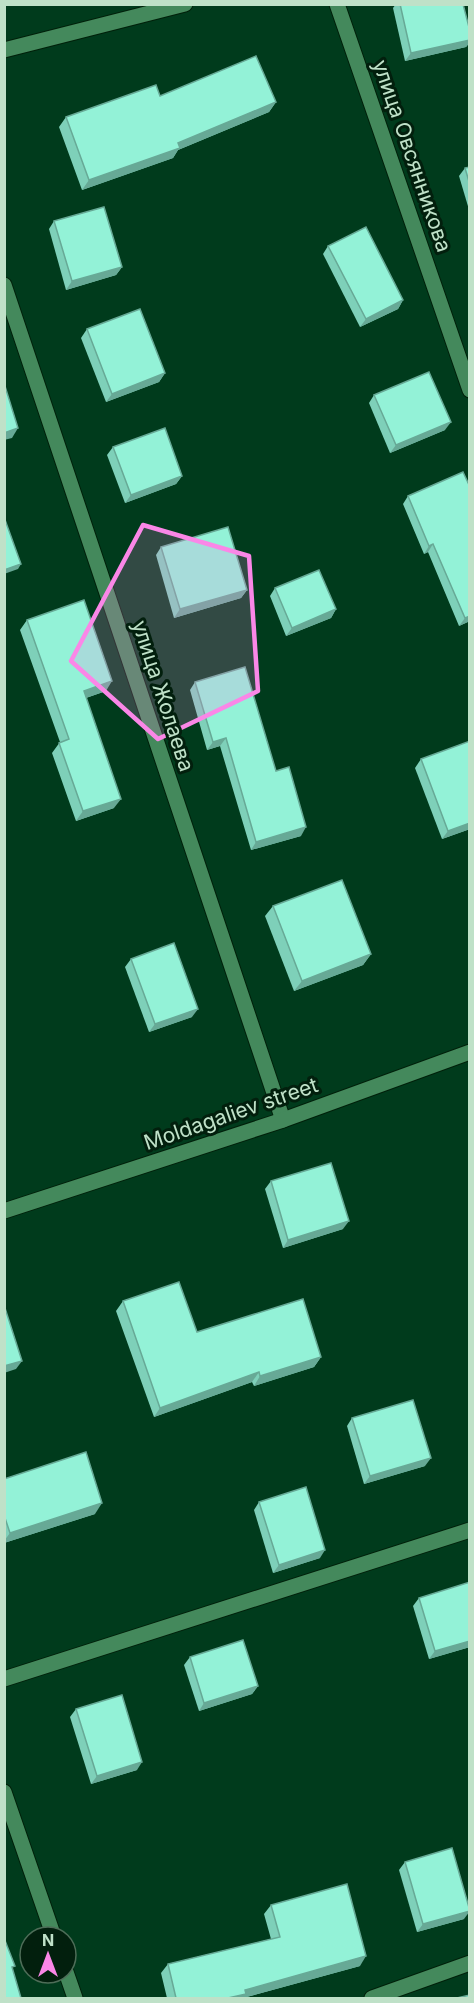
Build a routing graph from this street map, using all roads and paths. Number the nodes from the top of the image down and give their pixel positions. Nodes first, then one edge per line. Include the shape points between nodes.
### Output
1 (185, 4) edge
2 (337, 4) edge
3 (4, 50) edge
4 (4, 285) edge
5 (470, 390) edge
6 (470, 1052) edge
7 (283, 1120) junction
8 (4, 1212) edge
9 (470, 1530) edge
10 (4, 1679) edge
11 (4, 1792) edge
12 (50, 1925) edge
13 (470, 1963) edge
14 (372, 1998) edge

1 - 3 street
2 - 5 street, улица Овсянникова
4 - 7 street, улица Жолаева
6 - 7 street, Moldagaliev street
7 - 8 street, Moldagaliev street
9 - 10 street
11 - 12 street
13 - 14 street

